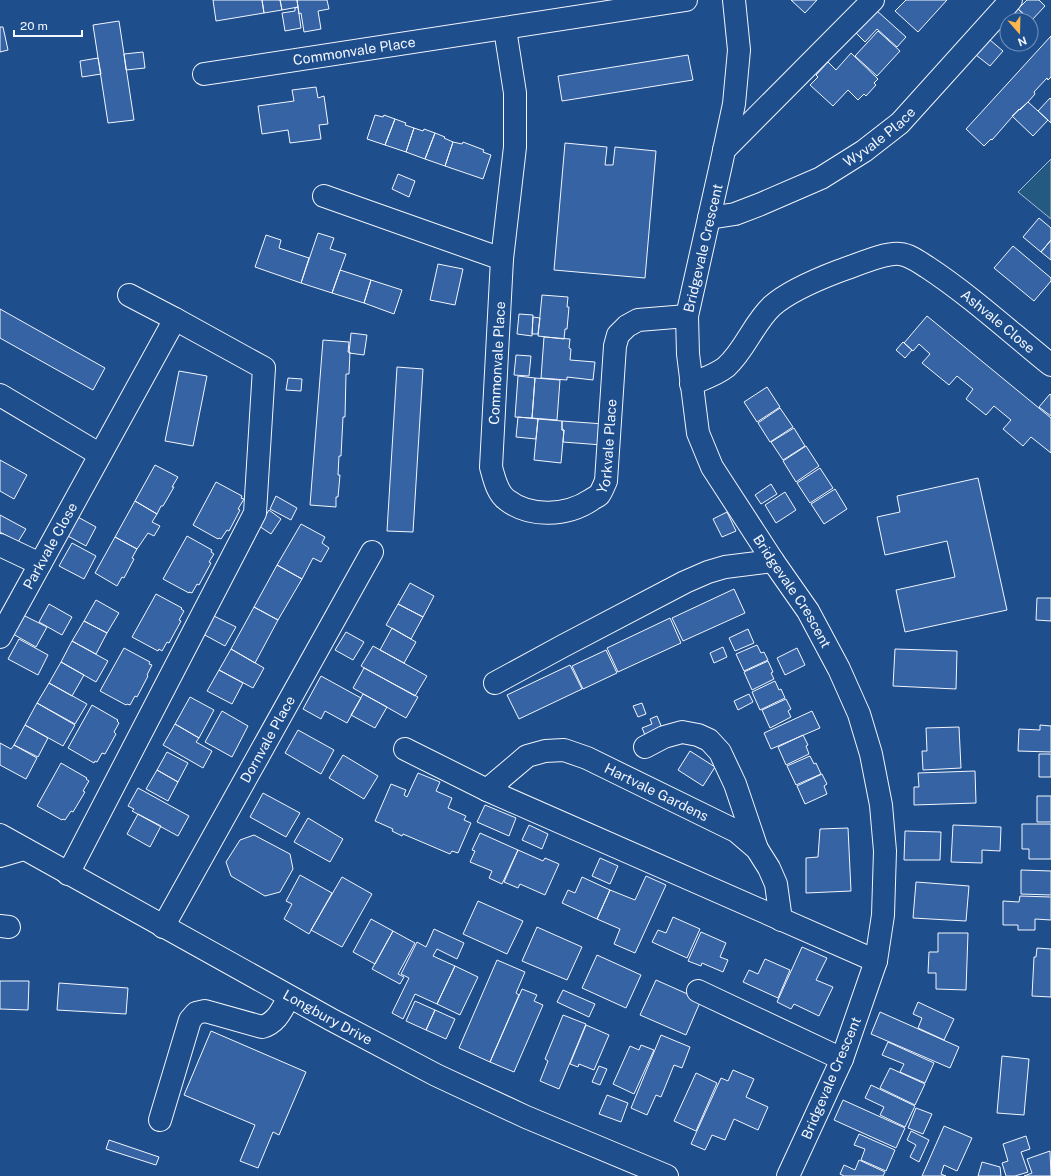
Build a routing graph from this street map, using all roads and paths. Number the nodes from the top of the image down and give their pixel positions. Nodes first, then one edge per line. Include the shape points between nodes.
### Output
1 (686, 0) edge
2 (734, 0) edge
3 (873, 0) edge
4 (1011, 0) edge
5 (504, 29) junction
6 (204, 74) dead end
7 (724, 150) junction
8 (324, 196) dead end
9 (709, 218) junction
10 (502, 259) junction
11 (129, 295) dead end
12 (687, 316) junction
13 (175, 319) junction
14 (1051, 365) edge
15 (691, 384) junction
16 (0, 395) edge
17 (99, 454) junction
18 (491, 467) joint
19 (0, 545) edge
20 (372, 552) dead end
21 (773, 561) junction
22 (40, 564) junction
23 (0, 637) edge
24 (495, 684) dead end
25 (645, 747) dead end
26 (404, 749) dead end
27 (487, 790) junction
28 (0, 836) edge
29 (24, 848) junction
30 (758, 849) junction
31 (0, 856) edge
32 (68, 874) junction
33 (781, 920) junction
34 (163, 927) junction
35 (876, 961) junction
36 (698, 991) dead end
37 (289, 997) junction
38 (842, 1059) junction
39 (160, 1120) dead end
40 (662, 1175) edge
41 (788, 1176) edge

1 - 5 street, Commonvale Place
2 - 7 street, Bridgevale Crescent via 739,50 734,104
3 - 7 street
4 - 9 street, Wyvale Place via 900,123 864,151 821,178 788,193 735,214
5 - 6 street, Commonvale Place
5 - 10 street, Commonvale Place via 515,93 516,126
7 - 9 street, Bridgevale Crescent
8 - 10 street
9 - 12 street, Bridgevale Crescent
10 - 18 street, Commonvale Place
11 - 13 street
12 - 15 street, Bridgevale Crescent
12 - 18 street, Yorkvale Place via 638,320 627,326 618,336 615,346 606,481 599,494 565,512 522,509 506,499 496,485
13 - 17 street, Parkvale Close
13 - 32 street via 264,368 255,514
14 - 15 street, Ashvale Close via 944,279 912,258 900,254 883,256 794,291 772,306 734,359 718,373
15 - 21 street, Bridgevale Crescent via 698,433 712,467
16 - 17 street
17 - 22 street, Parkvale Close
19 - 22 street
20 - 34 street, Dornvale Place
21 - 24 street via 725,567 708,572
21 - 35 street, Bridgevale Crescent via 808,611 839,669 859,714 871,754 881,805 885,851 883,915
22 - 23 street, Parkvale Close
25 - 30 street via 664,737 682,732 709,740 720,752 732,778
26 - 27 street
27 - 30 street, Hartvale Gardens via 527,756 545,751 564,750 587,758 736,831
27 - 33 street
28 - 29 street, Longbury Drive
29 - 31 street
29 - 32 street, Longbury Drive
30 - 33 street, Hartvale Gardens via 776,884
32 - 34 street, Longbury Drive
33 - 35 street
34 - 37 street, Longbury Drive
35 - 38 street, Bridgevale Crescent
36 - 38 street
37 - 39 street via 276,1021 262,1027 205,1011 196,1013 190,1020
37 - 40 street, Longbury Drive via 436,1075
38 - 41 street, Bridgevale Crescent

